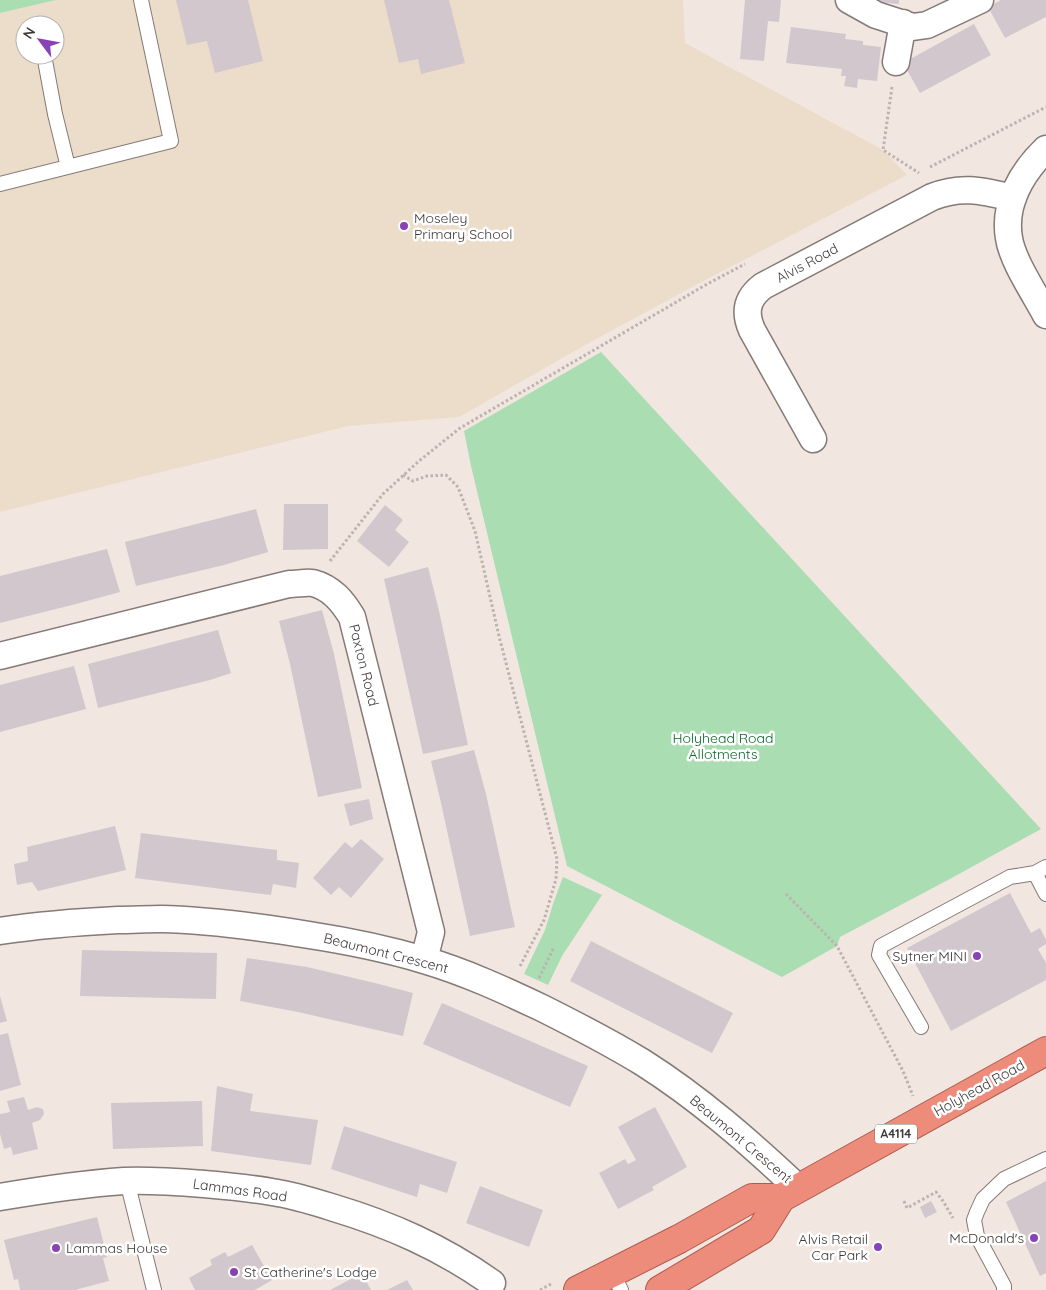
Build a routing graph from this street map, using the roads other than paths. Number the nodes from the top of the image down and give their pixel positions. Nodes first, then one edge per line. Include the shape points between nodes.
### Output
1 (141, 0) edge
2 (849, 0) edge
3 (980, 0) edge
4 (903, 23) junction
5 (896, 62) road end
6 (46, 65) edge
7 (1046, 149) edge
8 (68, 167) junction
9 (0, 184) edge
10 (1013, 198) junction
11 (1046, 314) edge
12 (812, 439) dead end
13 (0, 656) edge
14 (1040, 870) edge
15 (1046, 894) edge
16 (0, 931) edge
17 (424, 960) junction
18 (920, 1027) dead end
19 (1046, 1051) edge
20 (1046, 1159) edge
21 (127, 1181) junction
22 (789, 1193) junction
23 (0, 1198) edge
24 (617, 1281) edge
25 (492, 1283) dead end
26 (1006, 1289) edge
27 (154, 1290) edge
28 (578, 1290) edge
29 (660, 1290) edge

1 - 8 lane via 171,141
2 - 4 street via 876,15
3 - 4 street via 926,25 914,27
4 - 5 street
6 - 8 lane
7 - 10 street via 1030,166
8 - 9 lane
10 - 11 street via 1008,218 1009,239 1015,258
10 - 12 street, Alvis Road via 981,191 945,192 756,292 748,306 748,322
13 - 17 street, Paxton Road via 289,584 312,583 329,590 342,601 352,617 430,932
14 - 15 lane
14 - 18 lane via 1010,877 881,946 879,955
16 - 17 street, Beaumont Crescent via 89,922 197,920 326,938
17 - 22 street, Beaumont Crescent via 518,996 604,1039 651,1068 752,1146
19 - 22 highway, Holyhead Road / A4114
20 - 26 lane via 1004,1179 983,1199 974,1220 976,1236
21 - 23 street, Lammas Road via 46,1189
21 - 25 street, Lammas Road via 229,1186 315,1202 394,1228 467,1265
21 - 27 lane
22 - 24 highway, Holyhead Road / A4114 via 752,1198 679,1238
22 - 29 highway, Holyhead Road / A4114 via 761,1230
24 - 28 highway, Holyhead Road / A4114

